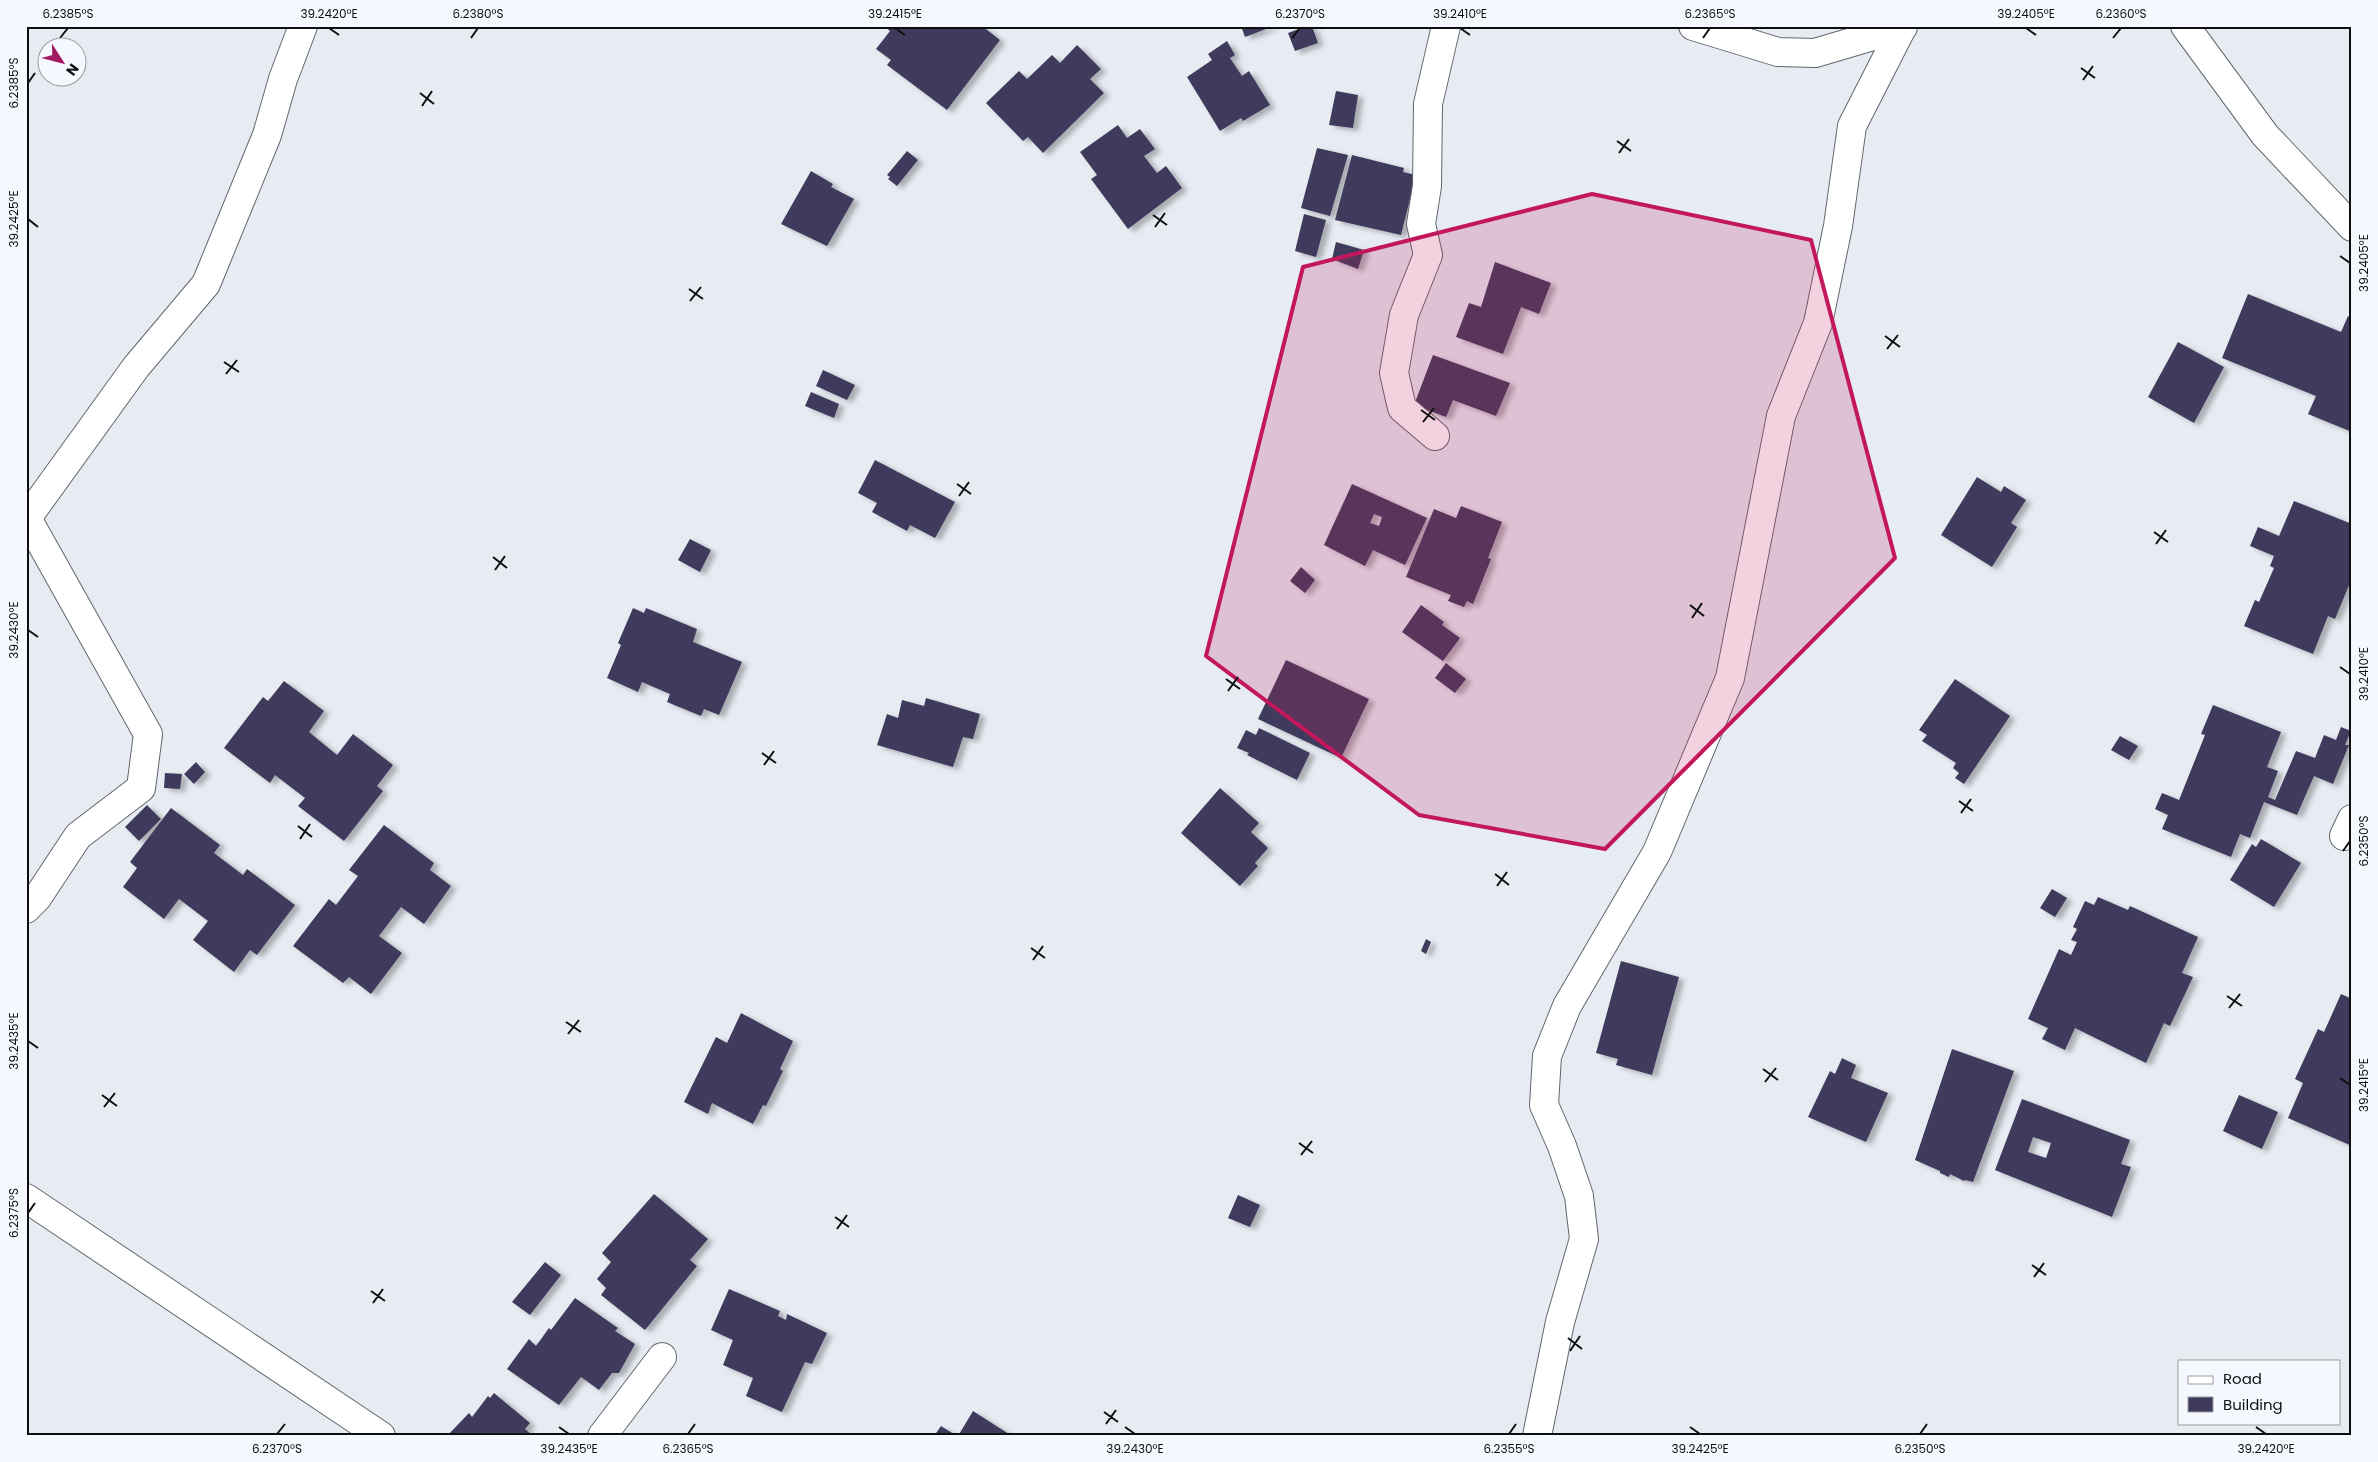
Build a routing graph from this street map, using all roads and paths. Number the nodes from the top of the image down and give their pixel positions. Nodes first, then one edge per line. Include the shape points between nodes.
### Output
1 (303, 26) edge
2 (1446, 26) edge
3 (1693, 26) edge
4 (2185, 26) edge
5 (1903, 27) edge
6 (2352, 227) edge
7 (1434, 436) dead end
8 (27, 518) edge
9 (26, 909) edge
10 (26, 1198) edge
11 (662, 1357) dead end
12 (380, 1436) edge
13 (602, 1436) edge
14 (1537, 1436) edge

1 - 8 street via 267,135 206,284 136,367
2 - 7 street via 1428,104 1427,186 1421,224 1428,254 1404,315 1394,373 1402,408
3 - 5 street via 1778,52 1815,53
4 - 6 street via 2265,135
5 - 14 street via 1852,126 1838,226 1818,323 1781,416 1730,678 1657,852 1567,1006 1547,1056 1544,1105 1579,1196 1584,1239 1560,1322
8 - 9 street via 148,734 141,788 78,836 38,898
10 - 12 street
11 - 13 street

